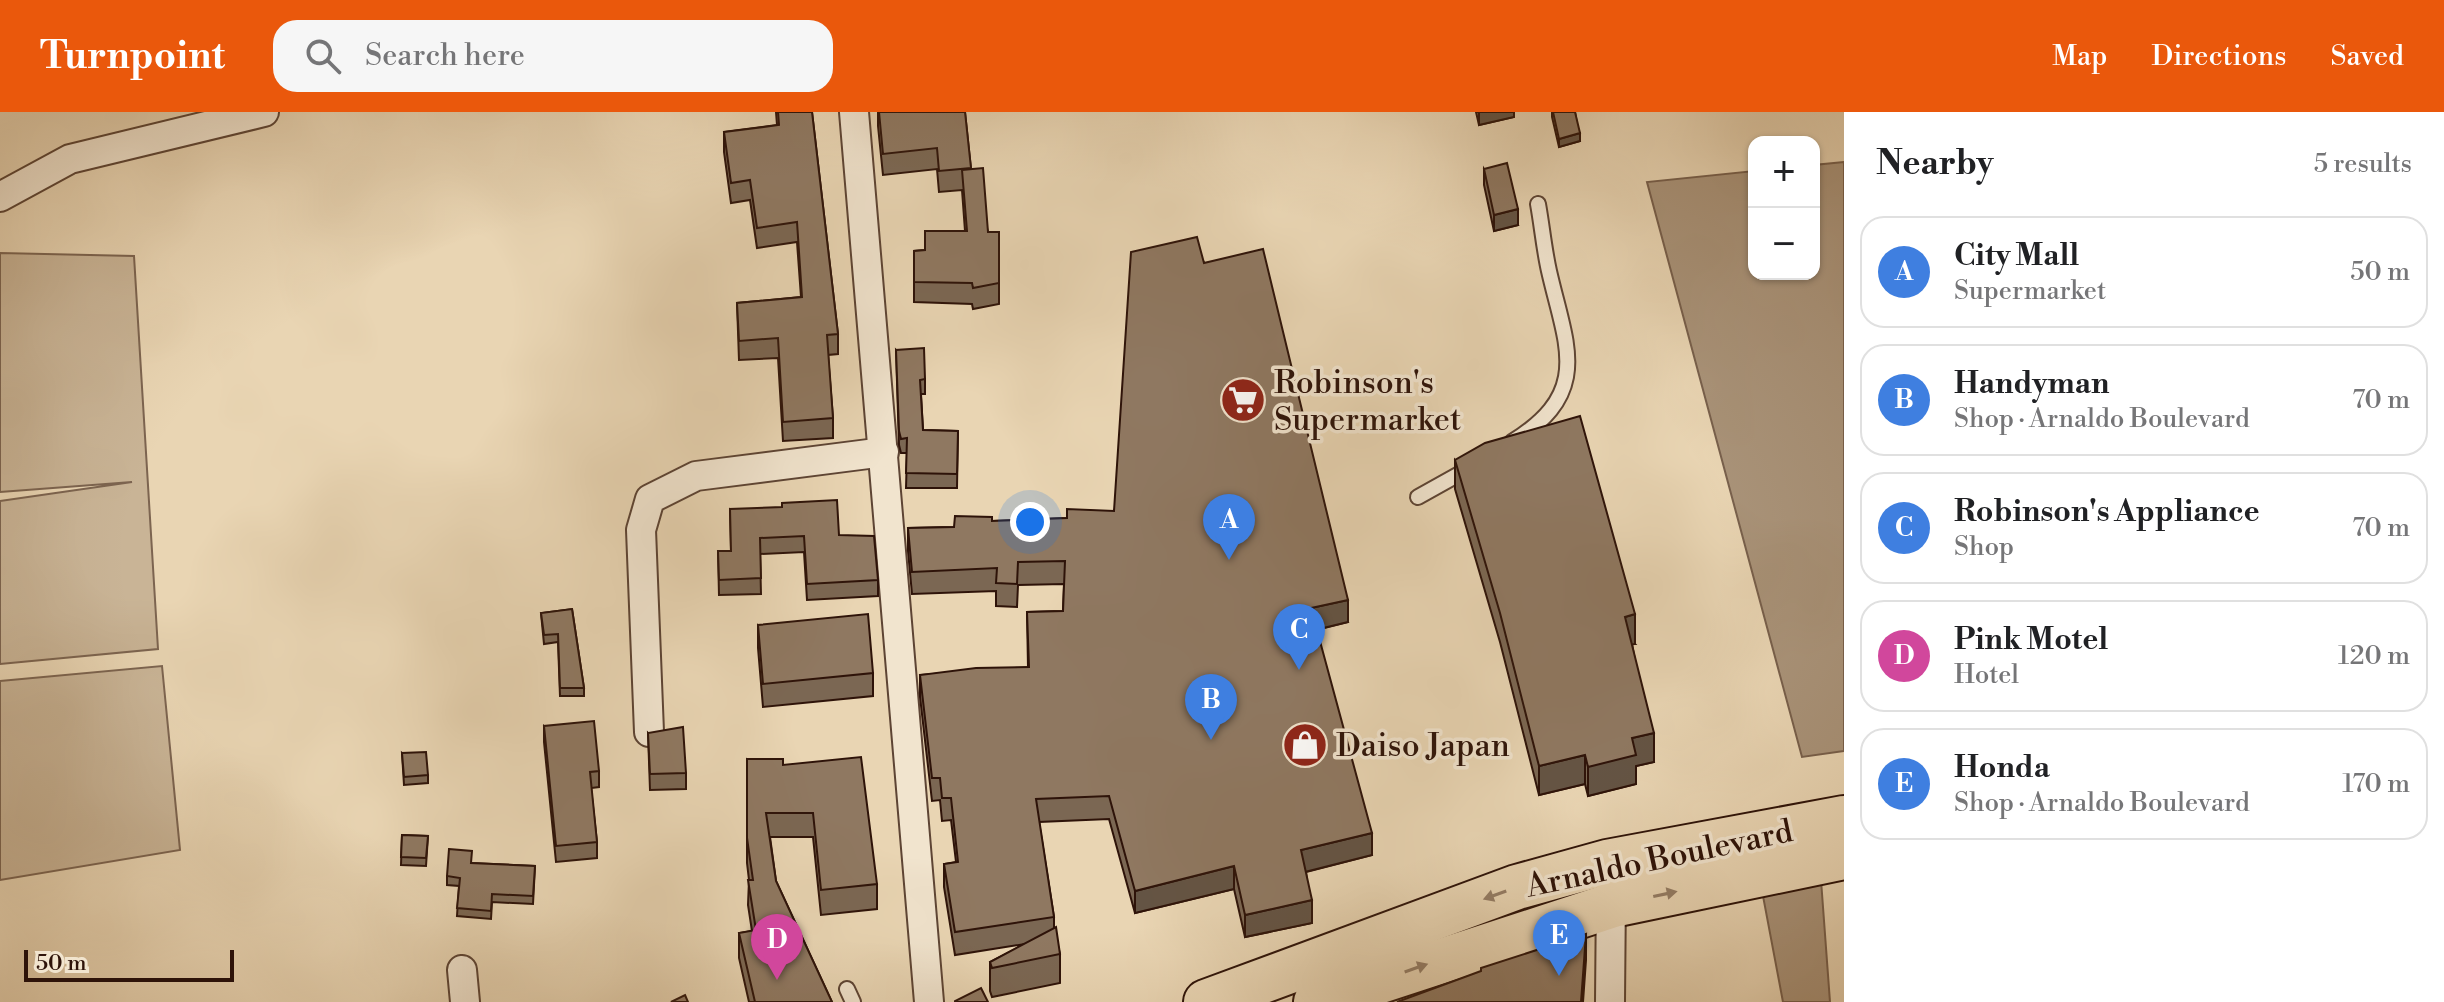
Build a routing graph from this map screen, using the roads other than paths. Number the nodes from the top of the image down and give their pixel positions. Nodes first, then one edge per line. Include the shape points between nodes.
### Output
1 (264, 112) edge
2 (854, 112) edge
3 (0, 197) edge
4 (1538, 204) dead end
5 (884, 452) junction
6 (1418, 497) dead end
7 (649, 732) edge
8 (1844, 818) edge
9 (1844, 857) edge
10 (1607, 862) junction
11 (1613, 905) junction
12 (462, 970) dead end
13 (1216, 999) edge
14 (465, 1002) edge
15 (929, 1002) edge
16 (1316, 1002) edge
17 (1610, 1002) edge

1 - 3 street via 70,159
2 - 5 street
4 - 6 lane via 1569,369 1557,402 1521,437
5 - 7 street via 696,476 650,499 641,530
5 - 15 street
8 - 10 highway, Arnaldo Boulevard
11 -> 9 highway, Arnaldo Boulevard
10 - 11 street
10 -> 13 highway, Arnaldo Boulevard via 1517,887
16 -> 11 highway, Arnaldo Boulevard
11 - 17 street
12 - 14 street

